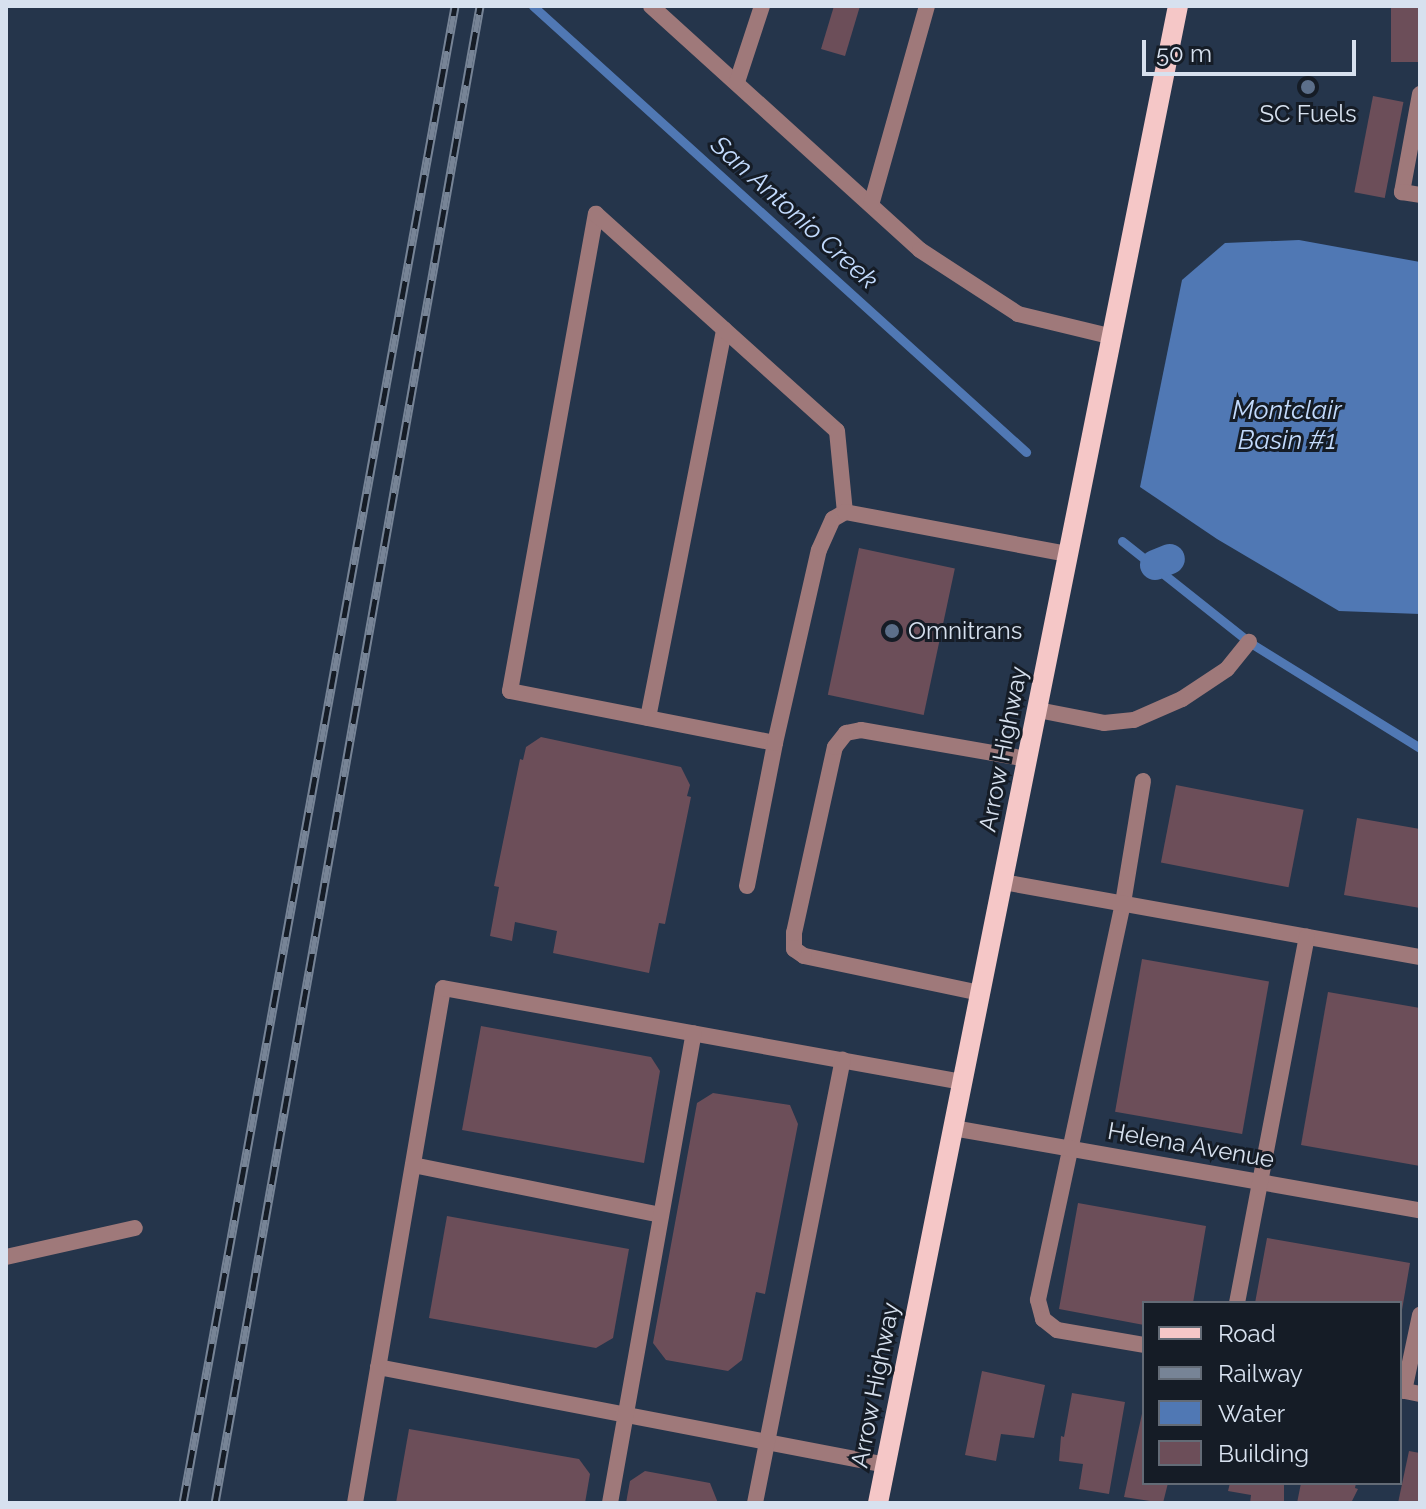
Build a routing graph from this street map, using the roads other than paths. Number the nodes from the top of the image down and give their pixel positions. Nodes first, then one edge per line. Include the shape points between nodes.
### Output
1 (651, 6) edge
2 (762, 6) edge
3 (927, 6) edge
4 (1178, 6) edge
5 (737, 82) junction
6 (1420, 94) edge
7 (1420, 195) edge
8 (871, 205) junction
9 (724, 329) junction
10 (1113, 337) junction
11 (845, 512) junction
12 (1068, 554) junction
13 (1249, 642) dead end
14 (1038, 710) junction
15 (648, 718) junction
16 (775, 743) junction
17 (1027, 759) junction
18 (1143, 781) dead end
19 (1003, 882) junction
20 (747, 886) dead end
21 (1123, 903) junction
22 (1307, 937) junction
23 (1420, 957) edge
24 (980, 993) junction
25 (694, 1033) junction
26 (843, 1060) junction
27 (962, 1082) junction
28 (953, 1128) junction
29 (1069, 1148) junction
30 (413, 1165) junction
31 (1259, 1182) junction
32 (1420, 1210) edge
33 (661, 1215) junction
34 (135, 1228) dead end
35 (6, 1257) edge
36 (1237, 1301) edge
37 (1420, 1315) edge
38 (1142, 1345) edge
39 (378, 1367) junction
40 (1408, 1391) edge
41 (625, 1415) junction
42 (767, 1443) junction
43 (886, 1465) junction
44 (355, 1503) edge
45 (610, 1503) edge
46 (755, 1503) edge
47 (878, 1503) edge

1 - 5 lane
2 - 5 lane
3 - 8 lane
4 - 10 main road, Arrow Highway
5 - 8 lane
6 - 7 lane via 1402,192
8 - 10 lane via 920,250 1018,314
9 - 11 lane via 837,431
9 - 15 lane
9 - 15 lane via 596,214 510,691
10 - 12 main road, Arrow Highway
11 - 12 lane
11 - 16 lane via 833,519 819,550
12 - 14 main road, Arrow Highway
13 - 14 lane via 1227,669 1182,699 1134,720 1104,723
14 - 17 main road, Arrow Highway
15 - 16 lane
16 - 20 lane
17 - 19 main road, Arrow Highway
17 - 24 lane via 861,730 846,733 835,747 794,933 794,949 804,956
18 - 21 lane
19 - 21 lane
19 - 24 main road, Arrow Highway
21 - 22 lane
21 - 29 lane
22 - 23 lane
22 - 31 lane
24 - 27 main road, Arrow Highway
25 - 26 lane
25 - 30 lane via 443,988
25 - 33 lane
26 - 27 lane
26 - 42 lane
27 - 28 main road, Arrow Highway
28 - 29 lane, Helena Avenue
28 - 43 main road, Arrow Highway
29 - 31 lane, Helena Avenue
29 - 38 lane via 1038,1300 1043,1319 1057,1330
30 - 33 lane
30 - 39 lane
31 - 32 lane, Helena Avenue
31 - 36 lane
33 - 41 lane
34 - 35 lane
37 - 40 lane
39 - 41 lane
39 - 44 lane
41 - 42 lane
41 - 45 lane
42 - 43 lane
42 - 46 lane
43 - 47 main road, Arrow Highway

